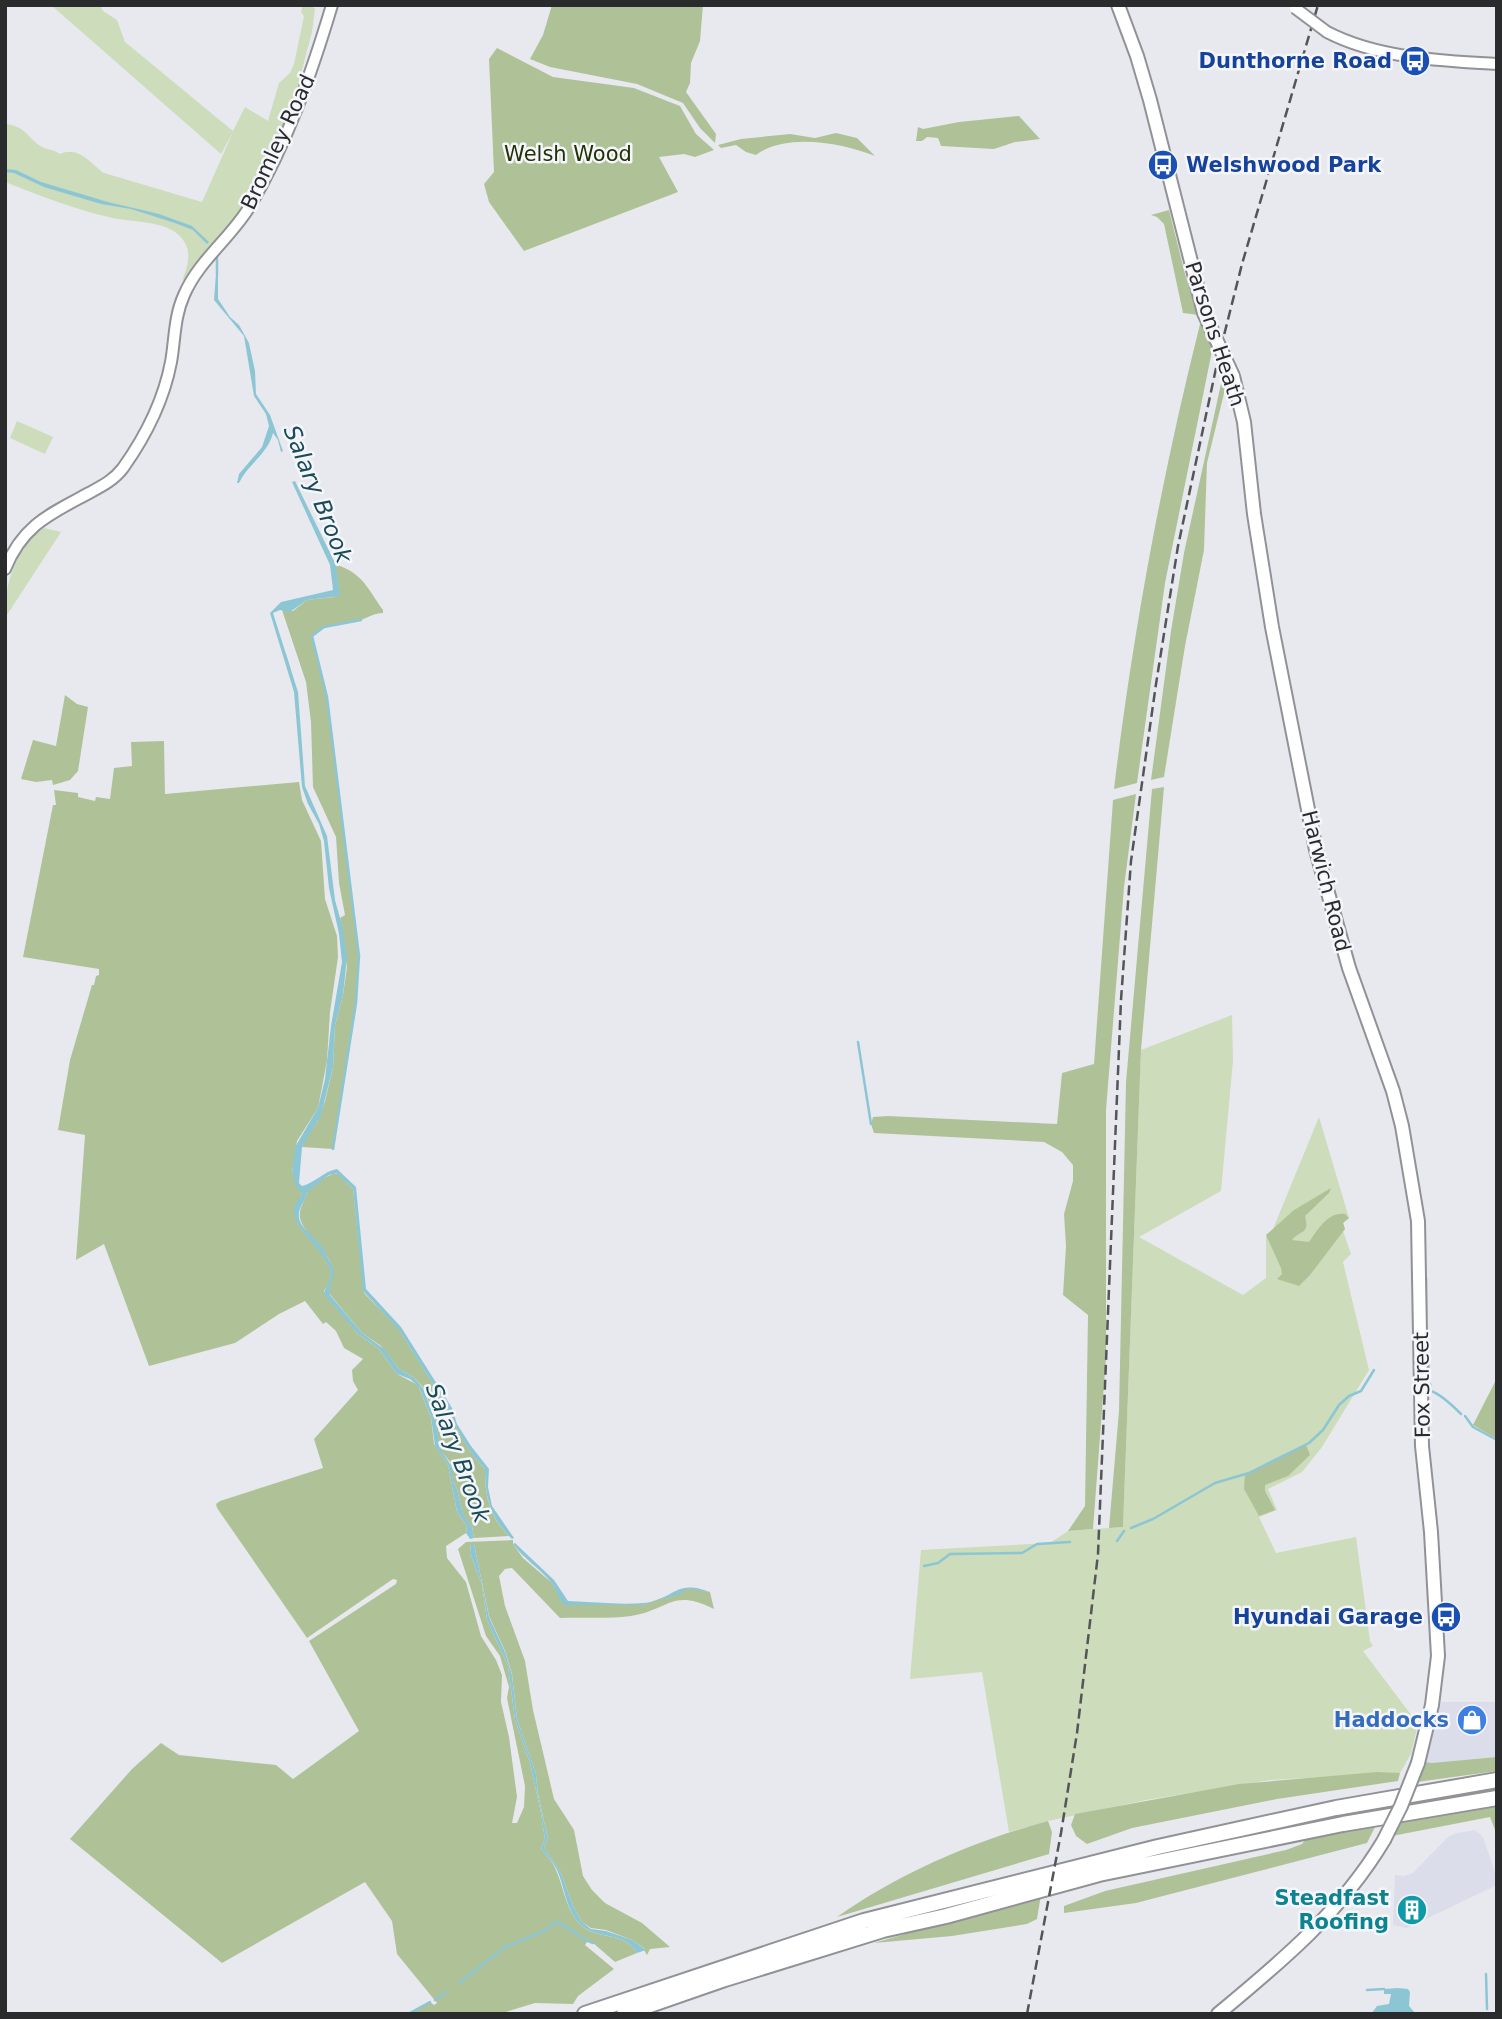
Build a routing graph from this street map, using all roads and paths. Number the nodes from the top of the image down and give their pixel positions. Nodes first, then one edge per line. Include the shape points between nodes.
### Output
1 (332, 5) edge
2 (1118, 5) edge
3 (1294, 6) edge
4 (1497, 64) edge
5 (5, 569) edge
6 (1304, 793) joint
7 (1349, 968) joint
8 (1497, 1780) edge
9 (1497, 1798) edge
10 (584, 2014) edge
11 (624, 2014) edge
12 (1218, 2014) edge

1 - 5 street, Bromley Road via 308,83 265,176 238,224 199,269 181,301 164,392 142,436 116,475 29,529
2 - 6 main road, Parsons Heath, bridge via 1150,100 1204,313 1233,376 1244,422 1262,568
3 - 4 street, bridge via 1350,44 1381,52
6 - 7 main road, Harwich Road
7 - 12 main road, Fox Street, bridge via 1393,1091 1420,1236 1422,1446 1438,1656 1432,1705 1418,1763 1401,1806 1361,1876 1330,1914
8 - 10 highway via 1336,1808 1186,1841 864,1921
9 - 11 highway via 1099,1874 871,1934

